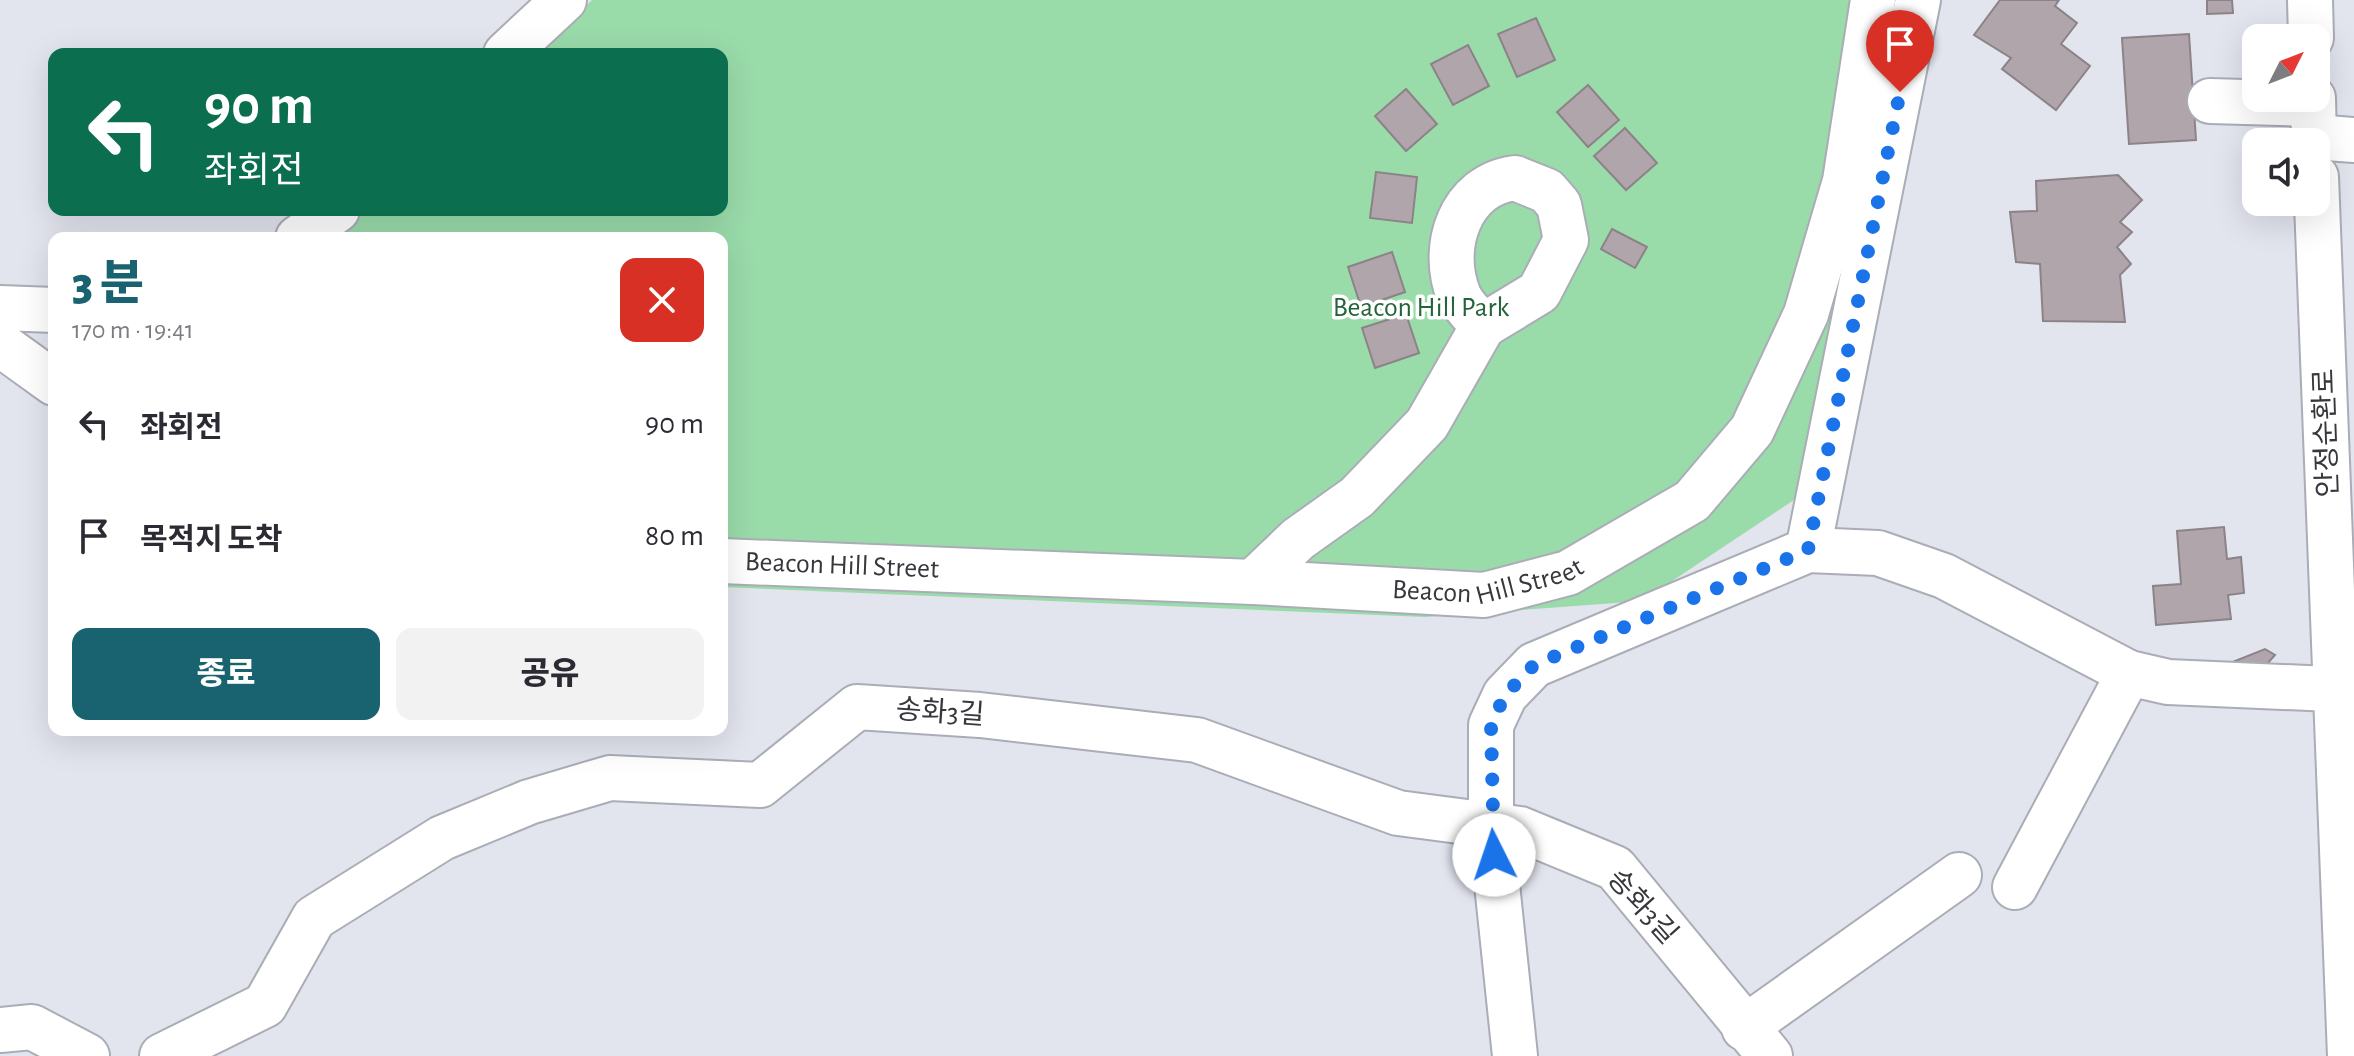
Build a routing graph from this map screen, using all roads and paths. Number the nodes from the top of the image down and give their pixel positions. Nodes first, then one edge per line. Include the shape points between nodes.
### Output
1 (564, 0) edge
2 (1873, 0) edge
3 (1918, 0) edge
4 (2310, 0) edge
5 (2311, 24) edge
6 (512, 48) edge
7 (2210, 101) dead end
8 (2304, 128) edge
9 (329, 216) edge
10 (2326, 216) edge
11 (306, 232) edge
12 (0, 308) edge
13 (48, 310) edge
14 (1483, 326) dead end
15 (0, 344) edge
16 (48, 379) edge
17 (2341, 477) edge
18 (1808, 550) junction
19 (728, 561) edge
20 (1253, 582) junction
21 (2129, 673) junction
22 (2346, 689) edge
23 (1491, 827) junction
24 (1959, 875) dead end
25 (2015, 887) dead end
26 (0, 1030) edge
27 (1757, 1042) edge
28 (87, 1056) edge
29 (162, 1056) edge
30 (1515, 1056) edge
31 (2350, 1056) edge

1 - 6 street
2 - 20 street, Beacon Hill Street via 1845,181 1806,314 1752,430 1692,501 1568,573 1484,595
3 - 18 street
4 - 5 street
7 - 8 street
9 - 11 street
10 - 17 street, 안정순환로
12 - 13 street
14 - 20 street via 1427,424 1357,497 1298,539
15 - 16 street
17 - 22 street, 안정순환로
18 - 21 street via 1878,553 1944,576
18 - 23 street via 1534,665 1505,695 1491,725
19 - 20 street, Beacon Hill Street
21 - 22 street via 2168,682
21 - 25 street
22 - 31 street, 안정순환로
23 - 27 street, 송화3길 via 1520,829 1615,868
23 - 29 street, 송화3길 via 1398,813 1197,740 857,707 760,785 610,778 529,802 442,838 314,918 265,1005
23 - 30 street
24 - 27 street, 송화3길
26 - 28 street via 32,1027

